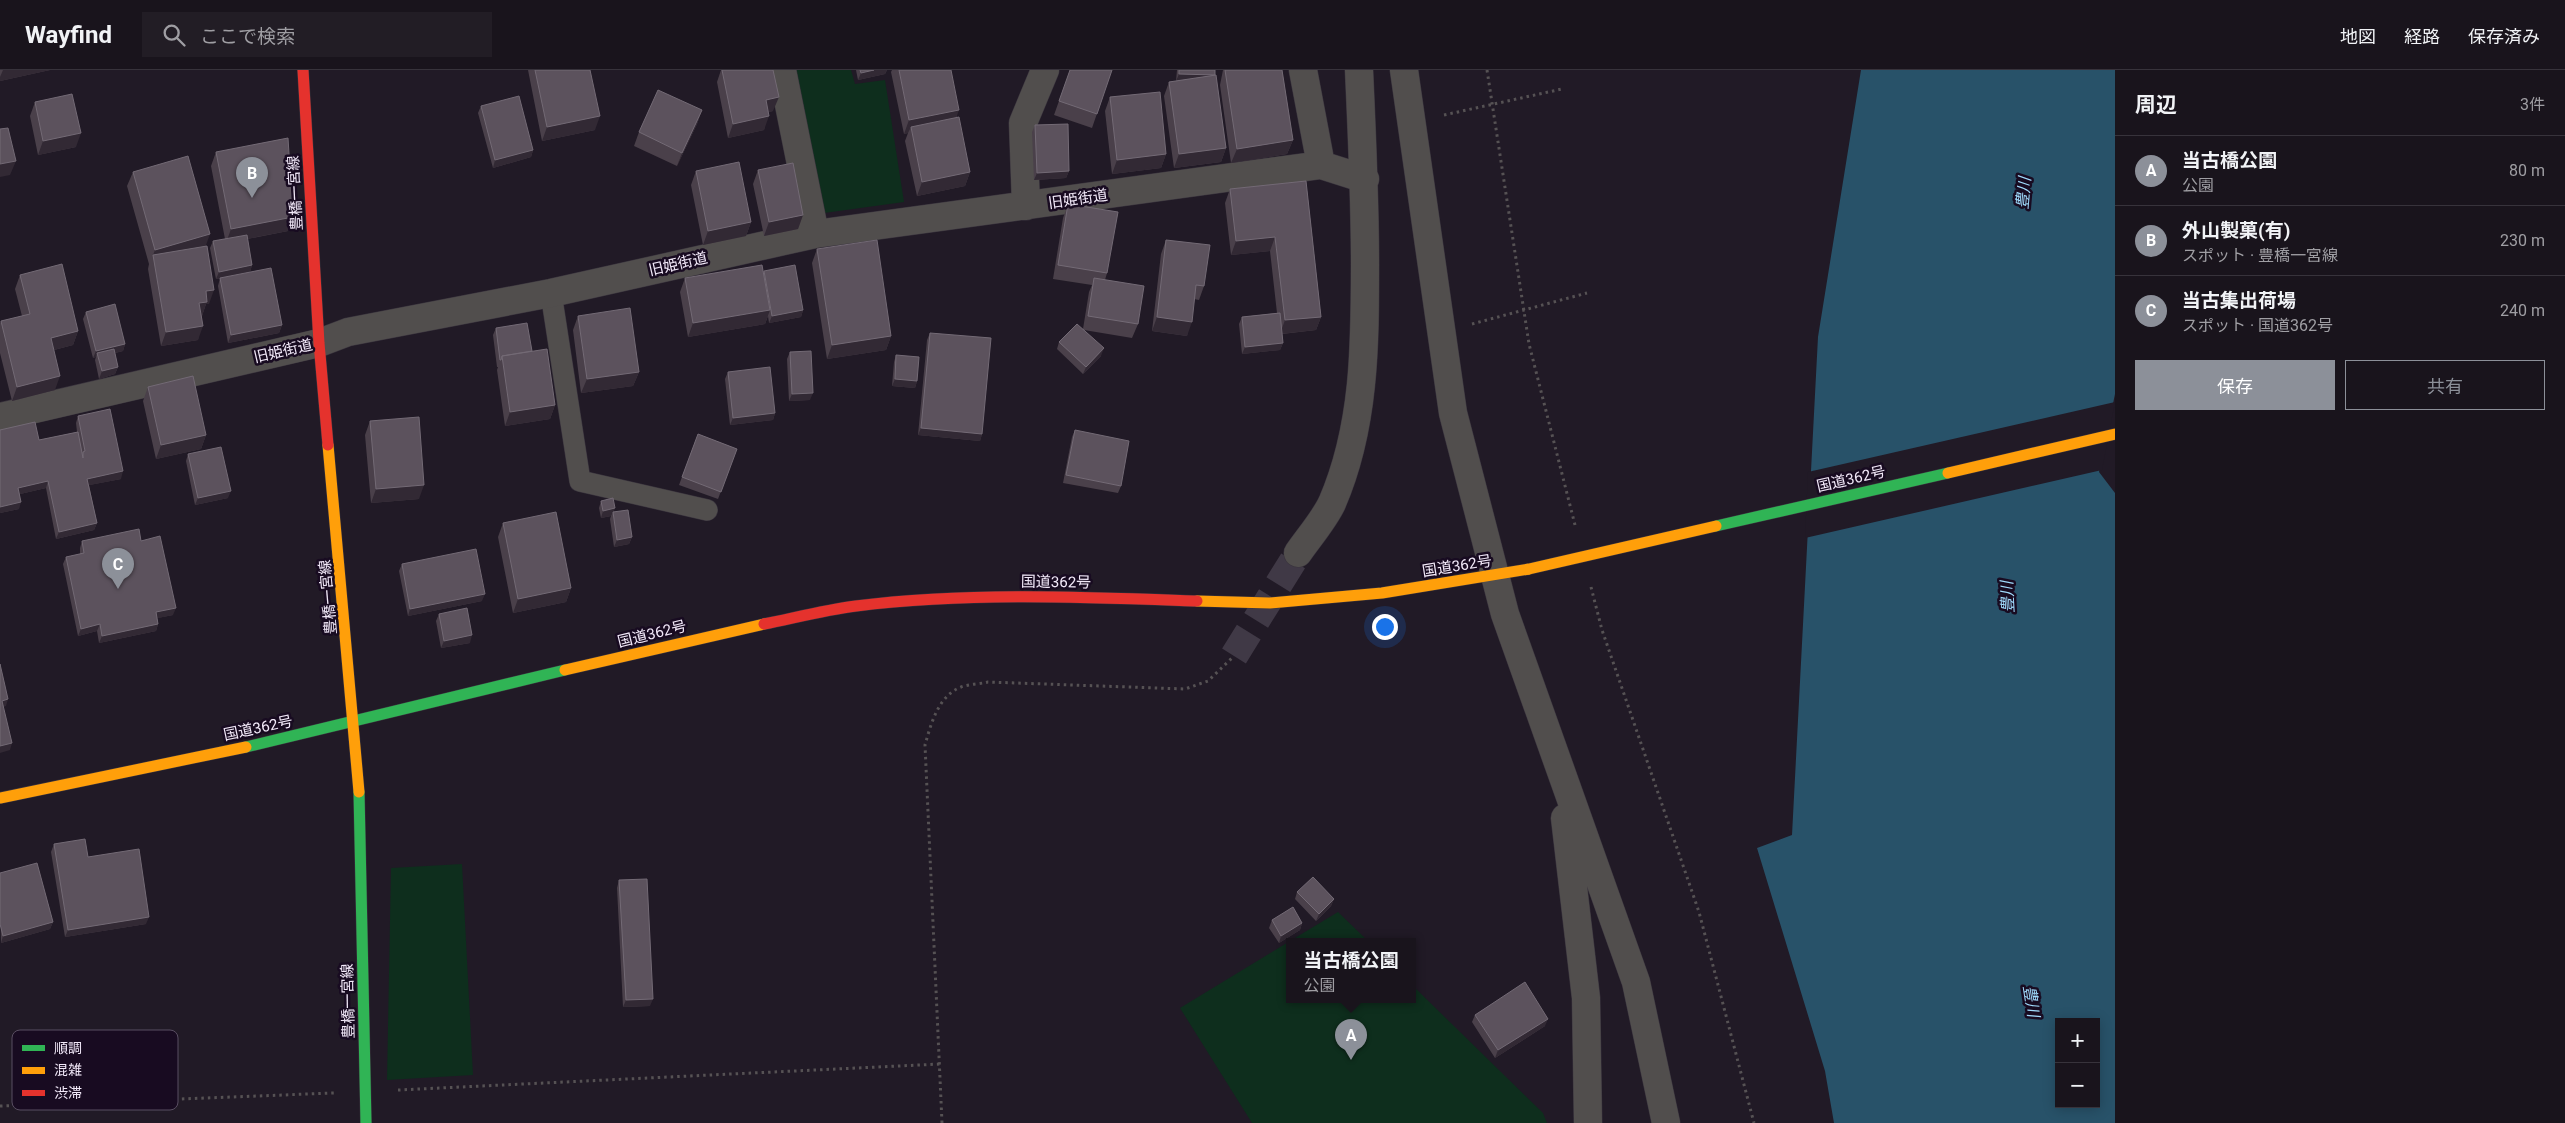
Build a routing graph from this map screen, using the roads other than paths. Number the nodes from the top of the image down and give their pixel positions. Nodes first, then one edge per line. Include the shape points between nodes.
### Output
1 (303, 70) edge
2 (782, 70) edge
3 (1045, 70) edge
4 (1303, 70) edge
5 (1359, 70) edge
6 (1404, 70) edge
7 (1321, 165) junction
8 (1364, 179) junction
9 (1026, 206) junction
10 (815, 234) junction
11 (551, 292) junction
12 (319, 343) junction
13 (0, 417) edge
14 (2115, 434) edge
15 (707, 510) dead end
16 (1298, 554) tunnel mouth
17 (1495, 576) junction
18 (354, 721) junction
19 (1560, 771) junction
20 (0, 798) edge
21 (366, 1123) edge
22 (1588, 1123) edge
23 (1666, 1123) edge

1 - 12 main road, 豊橋一宮線
2 - 10 street
3 - 9 street via 1023,123
4 - 7 street
5 - 8 street
6 - 17 street via 1454,413
7 - 8 street, 旧姫街道
7 - 9 street, 旧姫街道
8 - 16 street via 1365,321 1361,403 1344,471 1331,504
9 - 10 street, 旧姫街道
10 - 11 street, 旧姫街道
11 - 12 street, 旧姫街道 via 348,332
11 - 15 lane via 580,482
12 - 13 street, 旧姫街道
12 - 18 main road, 豊橋一宮線
14 - 17 main road, 国道362号, bridge
17 - 18 main road, 国道362号 via 1382,593 1270,603 1041,596 938,599 855,606 722,632
17 - 19 street via 1505,614
18 - 20 main road, 国道362号
18 - 21 main road, 豊橋一宮線 via 359,799
19 - 22 street via 1586,998
19 - 23 street via 1636,982

